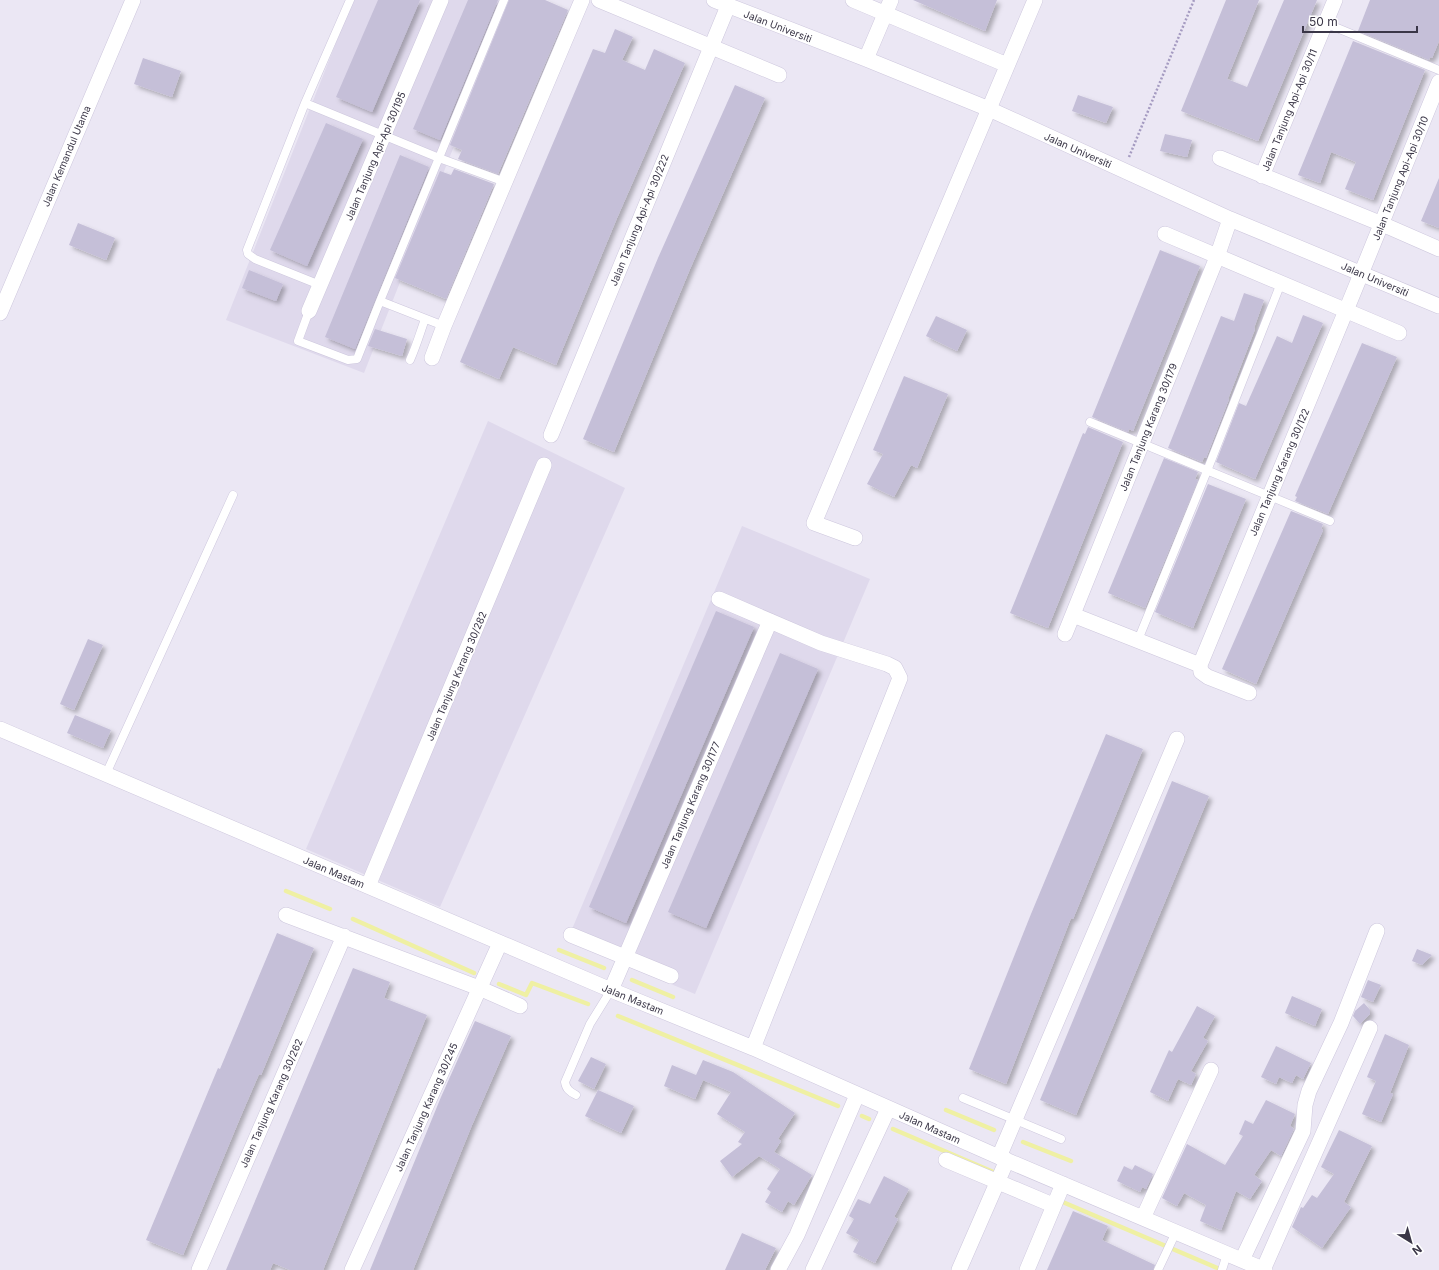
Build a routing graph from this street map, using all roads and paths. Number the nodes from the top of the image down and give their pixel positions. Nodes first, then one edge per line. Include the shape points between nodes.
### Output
1 (133, 0) edge
2 (350, 0) edge
3 (441, 0) edge
4 (504, 0) edge
5 (582, 0) edge
6 (600, 0) edge
7 (714, 0) edge
8 (853, 0) edge
9 (1035, 0) edge
10 (1194, 0) edge
11 (1335, 0) edge
12 (728, 6) junction
13 (888, 7) edge
14 (1325, 23) junction
15 (711, 46) junction
16 (866, 59) junction
17 (1007, 65) junction
18 (1439, 70) edge
19 (779, 75) dead end
20 (1439, 82) edge
21 (305, 102) junction
22 (989, 109) junction
23 (384, 135) junction
24 (439, 158) junction
25 (1220, 158) dead end
26 (1123, 170) junction
27 (1262, 176) junction
28 (505, 182) junction
29 (1230, 219) junction
30 (1382, 224) junction
31 (1165, 234) dead end
32 (1439, 250) edge
33 (1217, 257) junction
34 (1361, 272) junction
35 (1281, 283) junction
36 (320, 285) junction
37 (380, 301) junction
38 (1439, 306) edge
39 (1346, 309) junction
40 (309, 311) joint
41 (0, 313) edge
42 (425, 319) junction
43 (444, 326) junction
44 (1399, 333) dead end
45 (432, 358) dead end
46 (410, 360) dead end
47 (1090, 422) dead end
48 (551, 435) dead end
49 (1141, 444) junction
50 (544, 465) dead end
51 (1207, 471) junction
52 (233, 495) dead end
53 (1269, 496) junction
54 (1330, 521) dead end
55 (855, 538) dead end
56 (720, 599) dead end
57 (1073, 615) junction
58 (770, 621) junction
59 (1065, 634) dead end
60 (1138, 640) junction
61 (1200, 668) junction
62 (1249, 693) dead end
63 (0, 729) edge
64 (1177, 739) dead end
65 (106, 774) junction
66 (368, 886) junction
67 (286, 915) dead end
68 (1377, 931) dead end
69 (572, 935) dead end
70 (344, 936) junction
71 (500, 943) junction
72 (625, 957) junction
73 (671, 976) dead end
74 (479, 988) junction
75 (611, 990) junction
76 (520, 1006) dead end
77 (1370, 1028) dead end
78 (753, 1048) junction
79 (1211, 1070) dead end
80 (576, 1095) dead end
81 (857, 1095) junction
82 (963, 1098) dead end
83 (888, 1109) junction
84 (1015, 1120) junction
85 (1061, 1139) dead end
86 (1003, 1159) junction
87 (946, 1160) dead end
88 (997, 1182) junction
89 (1063, 1187) junction
90 (1051, 1206) junction
91 (1143, 1218) junction
92 (1174, 1236) junction
93 (1242, 1260) junction
94 (1224, 1263) edge
95 (198, 1270) edge
96 (352, 1270) edge
97 (778, 1270) edge
98 (813, 1270) edge
99 (959, 1270) edge
100 (1027, 1270) edge
101 (1158, 1270) edge
102 (1264, 1270) edge

1 - 41 street, Jalan Kemandul Utama
2 - 21 lane
3 - 23 street, Jalan Tanjung Api-Api 30/195
4 - 24 lane
5 - 28 street
6 - 15 street
7 - 12 street, Jalan Universiti
8 - 13 street
9 - 17 street
10 - 26 path
11 - 14 street, Jalan Tanjung Api-Api 30/11
12 - 15 street, Jalan Tanjung Api-Api 30/222
12 - 16 street, Jalan Universiti
13 - 16 street
13 - 17 street
14 - 18 lane
14 - 27 street, Jalan Tanjung Api-Api 30/11
15 - 19 street
15 - 48 street, Jalan Tanjung Api-Api 30/222
16 - 22 street, Jalan Universiti
17 - 22 street
20 - 30 street, Jalan Tanjung Api-Api 30/10
21 - 23 lane
21 - 36 lane via 247,250 255,259
22 - 26 street, Jalan Universiti
22 - 55 street via 814,523
23 - 24 lane
23 - 36 street, Jalan Tanjung Api-Api 30/195
24 - 28 lane
24 - 37 lane
25 - 27 street
26 - 29 street, Jalan Universiti
27 - 30 street
28 - 43 street
29 - 33 street, Jalan Tanjung Karang 30/179
29 - 34 street, Jalan Universiti
30 - 32 street
30 - 34 street, Jalan Tanjung Api-Api 30/10
31 - 33 street
33 - 35 street
33 - 49 street, Jalan Tanjung Karang 30/179
34 - 38 street, Jalan Universiti
34 - 39 street, Jalan Tanjung Karang 30/122
35 - 39 street
35 - 51 lane
36 - 40 street, Jalan Tanjung Api-Api 30/195
37 - 40 lane via 357,359 352,360 298,341
37 - 42 lane
39 - 44 street
39 - 53 street, Jalan Tanjung Karang 30/122
42 - 43 lane
42 - 46 lane
43 - 45 street
47 - 49 lane
49 - 51 lane
49 - 57 street, Jalan Tanjung Karang 30/179
50 - 66 street, Jalan Tanjung Karang 30/282
51 - 53 lane
51 - 60 lane
52 - 65 lane
53 - 54 lane
53 - 61 street, Jalan Tanjung Karang 30/122
56 - 58 street
57 - 59 street, Jalan Tanjung Karang 30/179
57 - 60 street
58 - 72 street, Jalan Tanjung Karang 30/177
58 - 78 street via 821,644 887,664 895,668 900,678
60 - 61 street
61 - 62 street via 1208,677
63 - 65 street, Jalan Mastam
64 - 84 street
65 - 66 street, Jalan Mastam
66 - 71 street, Jalan Mastam
67 - 70 street
68 - 93 street via 1341,1023 1309,1092 1303,1131
69 - 72 street
70 - 74 street
70 - 95 street, Jalan Tanjung Karang 30/262
71 - 74 street, Jalan Tanjung Karang 30/245
71 - 75 street, Jalan Mastam
72 - 73 street
72 - 75 street, Jalan Tanjung Karang 30/177
74 - 76 street
74 - 96 street, Jalan Tanjung Karang 30/245
75 - 78 street, Jalan Mastam
75 - 80 lane via 590,1024 565,1082 570,1092
77 - 102 street
78 - 81 street, Jalan Mastam
79 - 91 street
81 - 83 street, Jalan Mastam
81 - 97 street via 797,1235
82 - 84 lane
83 - 86 street, Jalan Mastam
83 - 98 street
84 - 85 lane
84 - 86 street
86 - 88 street
86 - 89 street, Jalan Mastam
87 - 88 street
88 - 90 street
88 - 99 street
89 - 90 street
89 - 91 street, Jalan Mastam
90 - 100 street
91 - 92 street, Jalan Mastam
92 - 94 street, Jalan Mastam
92 - 101 lane
93 - 94 street, Jalan Mastam
93 - 102 street, Jalan Mastam

